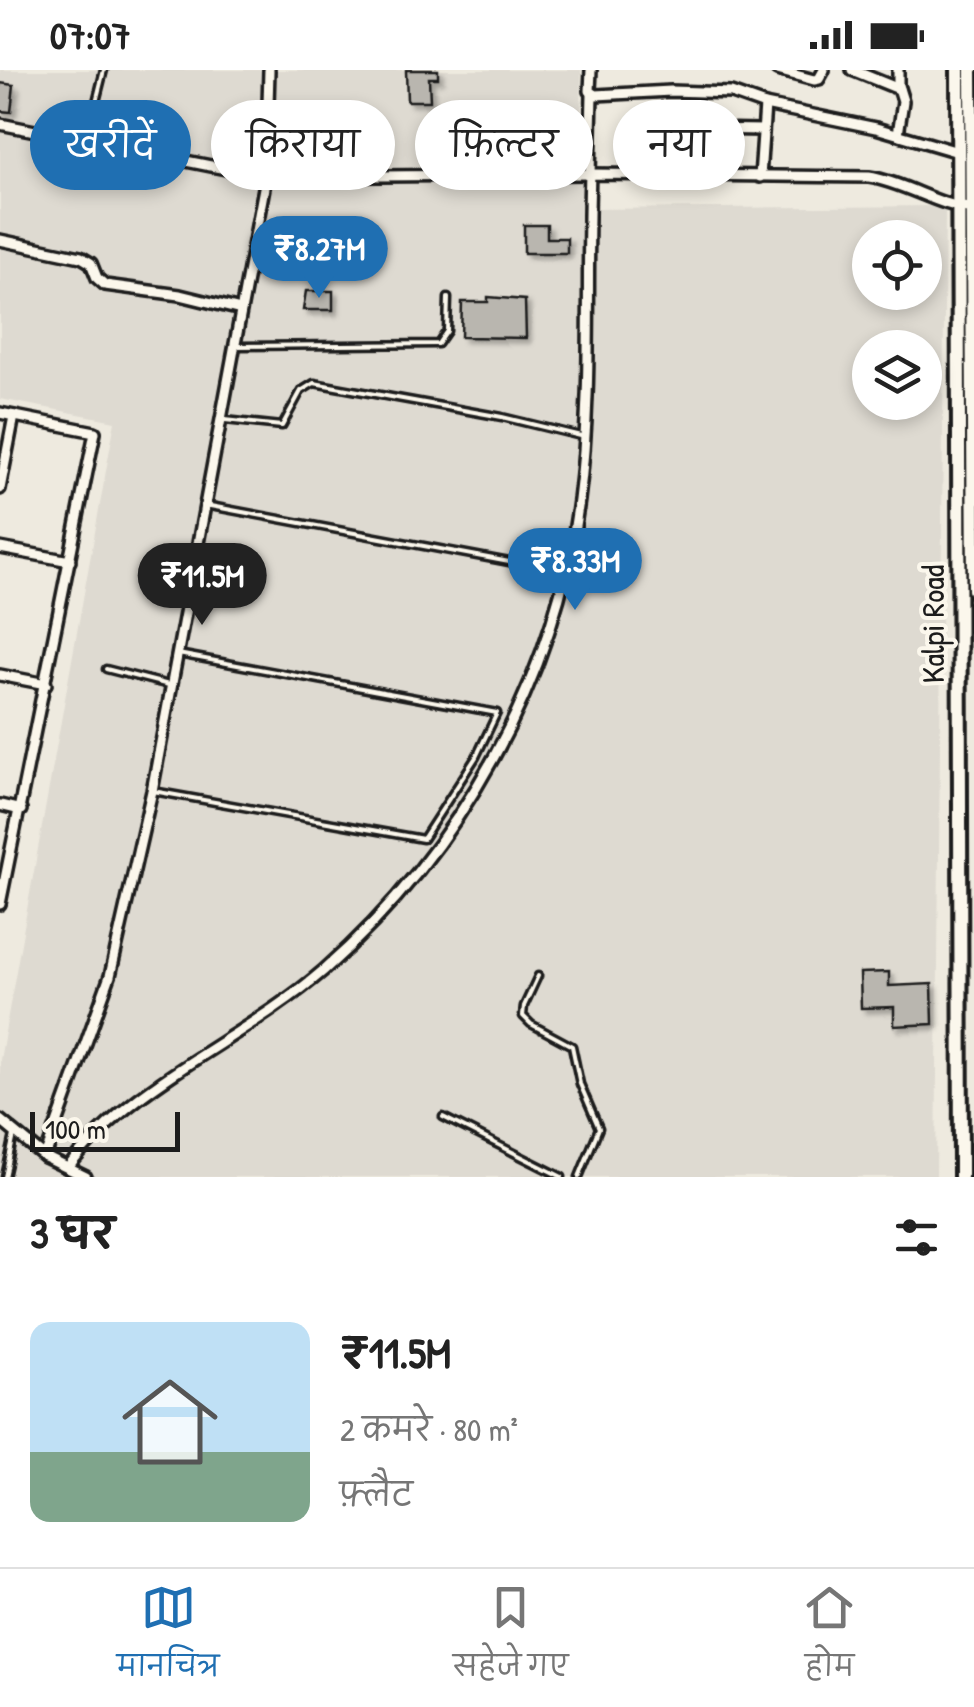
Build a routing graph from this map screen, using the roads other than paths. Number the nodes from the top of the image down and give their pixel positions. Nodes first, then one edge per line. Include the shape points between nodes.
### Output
1 (104, 70) edge
2 (269, 70) edge
3 (591, 70) edge
4 (777, 70) edge
5 (824, 70) edge
6 (842, 70) edge
7 (852, 70) edge
8 (898, 70) edge
9 (958, 70) edge
10 (971, 70) edge
11 (899, 89) junction
12 (592, 94) junction
13 (97, 100) edge
14 (268, 100) edge
15 (592, 100) edge
16 (764, 105) junction
17 (0, 124) edge
18 (30, 130) edge
19 (745, 130) edge
20 (763, 130) junction
21 (898, 134) junction
22 (958, 152) junction
23 (593, 174) edge
24 (760, 177) junction
25 (264, 190) edge
26 (590, 190) edge
27 (965, 208) junction
28 (0, 240) edge
29 (448, 298) dead end
30 (242, 310) junction
31 (235, 346) junction
32 (0, 413) edge
33 (14, 416) junction
34 (221, 420) junction
35 (585, 437) junction
36 (2, 463) edge
37 (0, 490) edge
38 (205, 505) junction
39 (0, 548) edge
40 (70, 561) junction
41 (520, 564) dead end
42 (974, 590) edge
43 (178, 654) junction
44 (106, 669) dead end
45 (0, 675) edge
46 (46, 684) junction
47 (172, 686) junction
48 (152, 791) junction
49 (0, 805) edge
50 (21, 810) junction
51 (0, 904) edge
52 (538, 976) dead end
53 (443, 1117) dead end
54 (0, 1120) edge
55 (15, 1130) junction
56 (45, 1157) junction
57 (68, 1168) junction
58 (5, 1177) edge
59 (86, 1177) edge
60 (562, 1177) edge
61 (579, 1177) edge
62 (961, 1177) edge

1 - 13 lane
2 - 14 street
3 - 12 street
4 - 5 street via 814,80
6 - 7 street
7 - 11 street
8 - 11 street
9 - 22 main road, Kalpi Road
10 - 27 main road, Kalpi Road
11 - 21 street
12 - 15 street
12 - 16 street via 720,92
16 - 20 street
16 - 21 street
17 - 18 street
19 - 20 street
20 - 24 street
21 - 22 street
22 - 27 main road, Kalpi Road
23 - 24 street
24 - 27 street via 882,179
25 - 30 street
26 - 35 street
27 - 42 main road, Kalpi Road
27 - 62 main road, Kalpi Road
28 - 30 street via 81,256 112,287
29 - 31 lane via 447,331 438,344
30 - 31 street
31 - 34 street
32 - 33 street
33 - 36 street
33 - 40 street via 95,432
34 - 35 lane via 282,426 301,391 314,383
34 - 38 street
35 - 57 street via 570,552 552,619 524,700 462,812 340,956 289,999 150,1088
36 - 37 street
38 - 41 lane
38 - 43 street
39 - 40 street
40 - 46 street
43 - 47 street
43 - 48 lane via 497,714 423,839
44 - 47 lane
45 - 46 street
46 - 50 street
47 - 48 street
48 - 56 street via 110,976
49 - 50 street
50 - 51 street
52 - 61 lane via 524,1016 572,1046 599,1128
53 - 60 lane
54 - 55 street
55 - 56 street
55 - 58 lane
56 - 57 street
57 - 59 street

